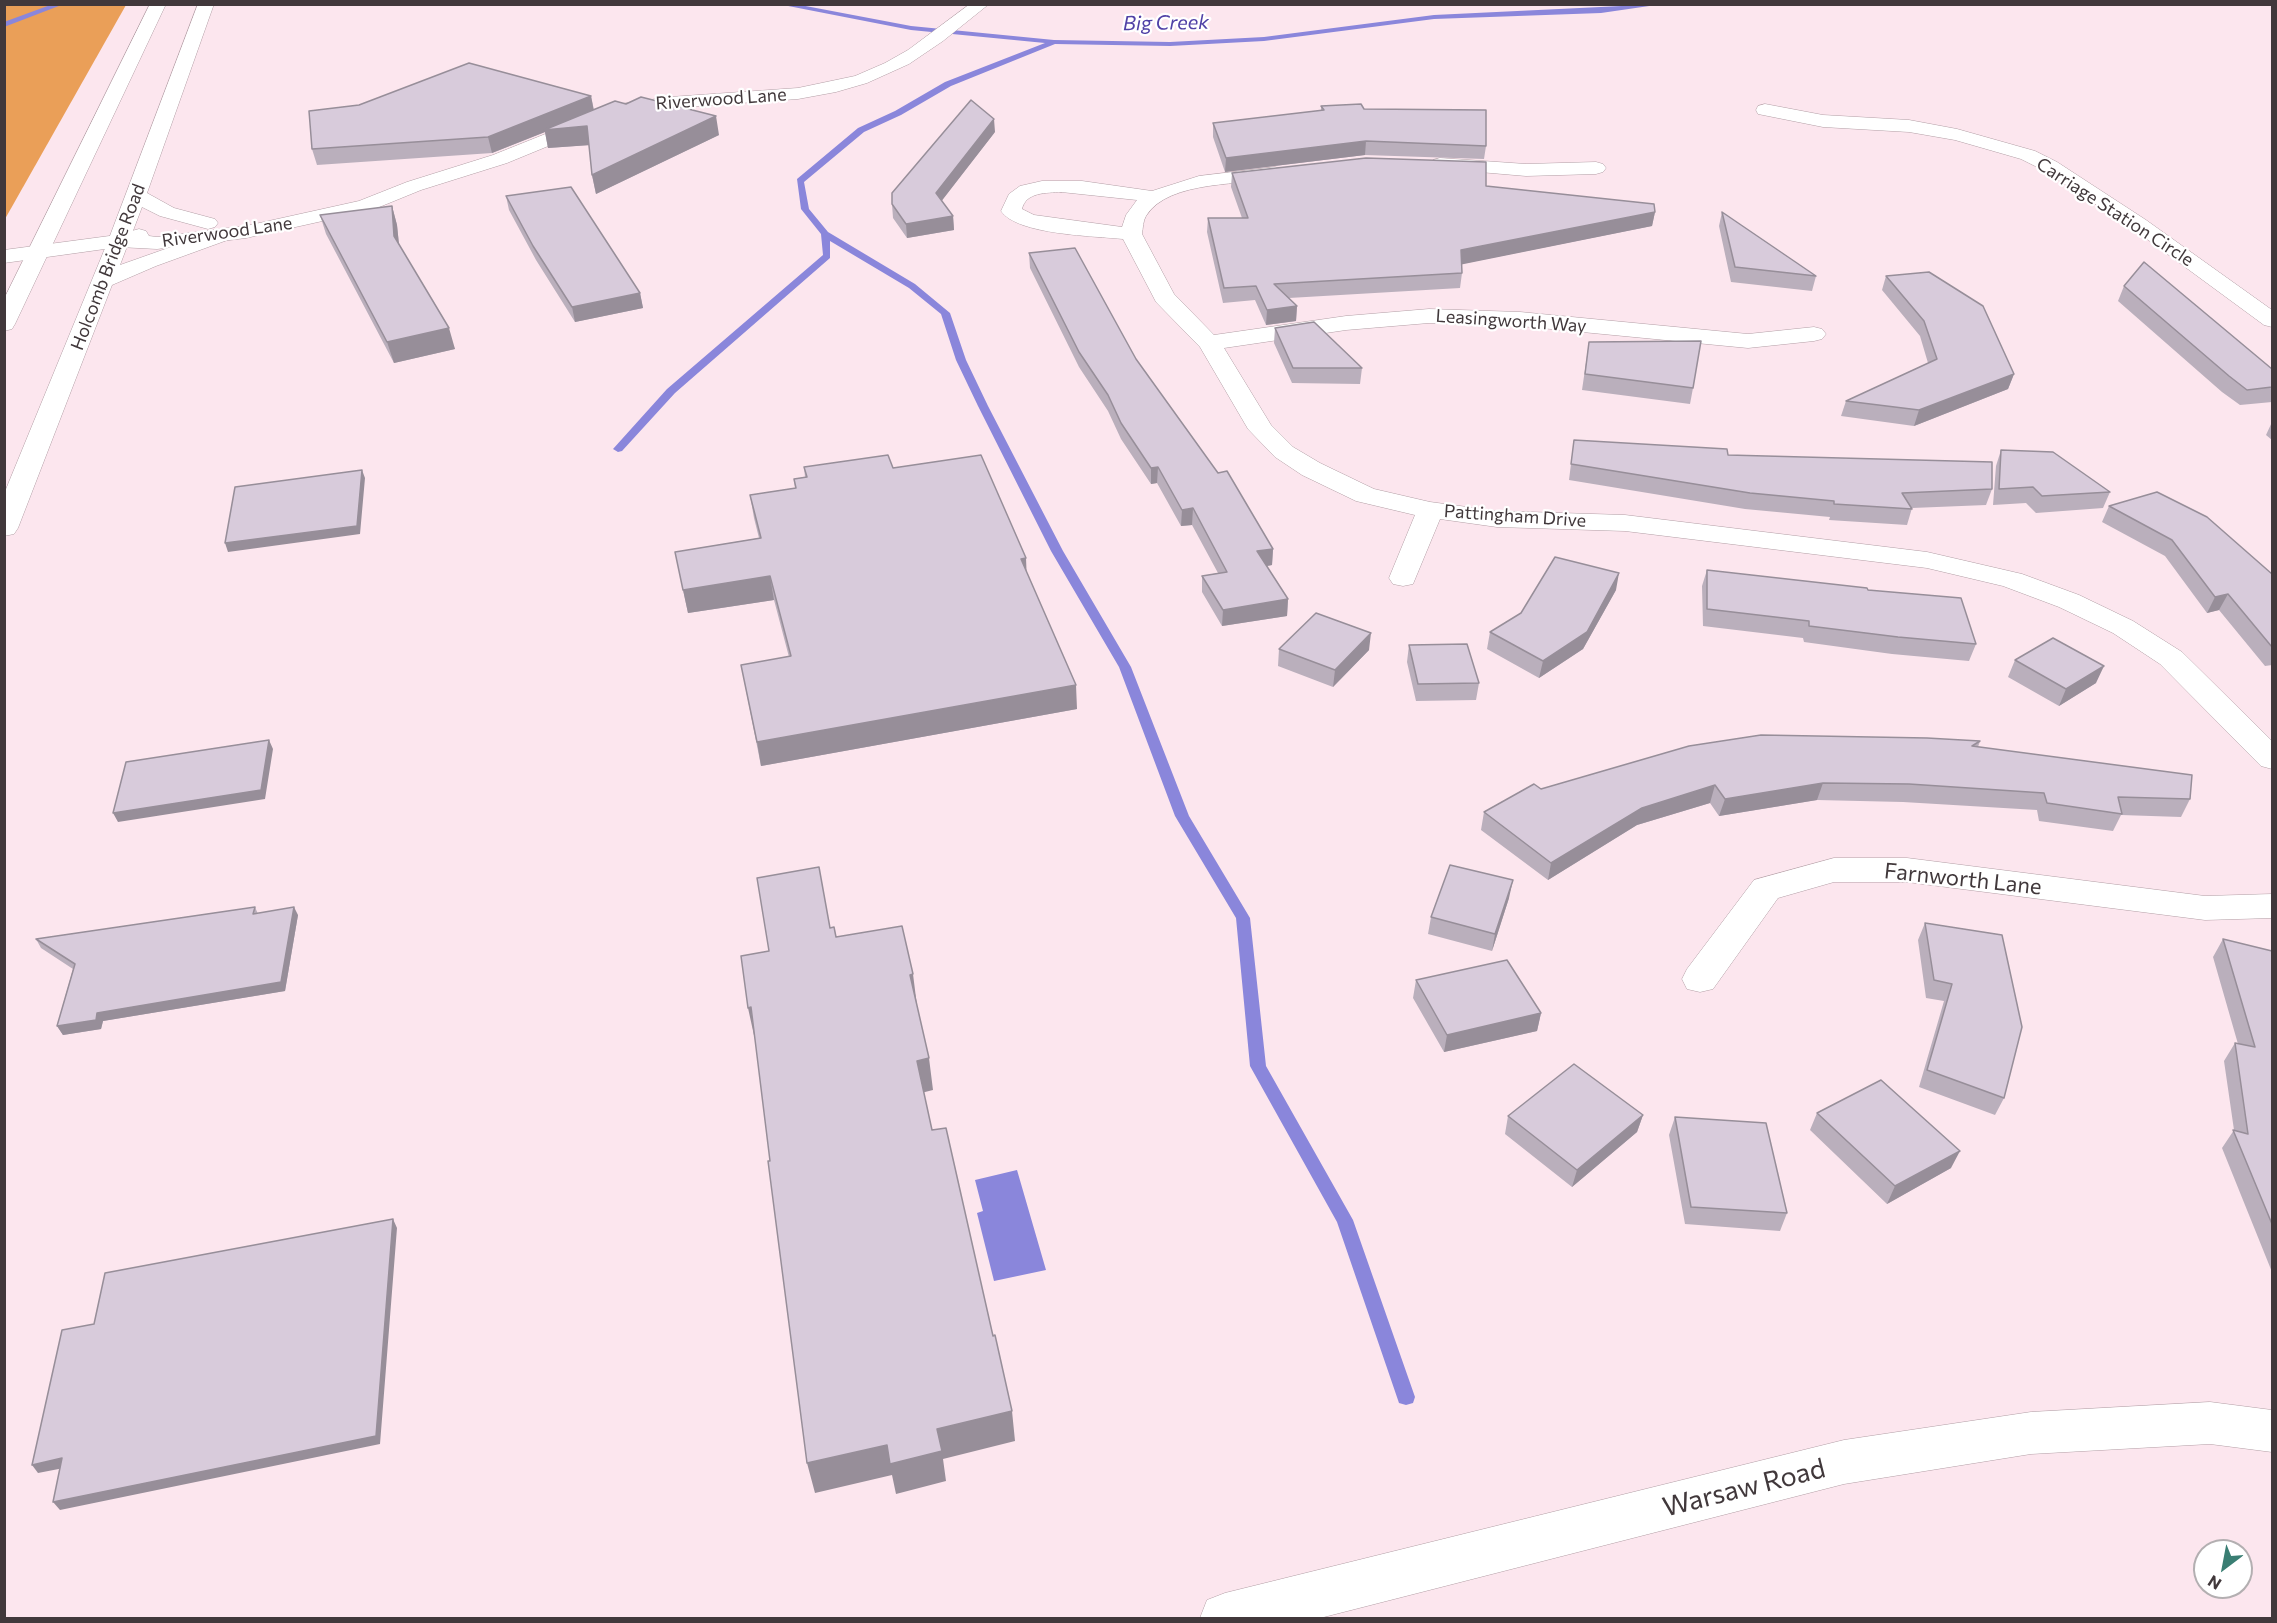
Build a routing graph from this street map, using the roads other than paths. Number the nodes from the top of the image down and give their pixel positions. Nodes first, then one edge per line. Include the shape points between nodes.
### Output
1 (981, 4) edge
2 (206, 6) edge
3 (155, 10) edge
4 (1765, 110) dead end
5 (1419, 163) edge
6 (1596, 168) dead end
7 (1294, 171) edge
8 (136, 195) junction
9 (1154, 197) junction
10 (217, 229) junction
11 (1131, 234) junction
12 (119, 241) junction
13 (38, 252) junction
14 (4, 257) edge
15 (103, 282) junction
16 (2272, 320) edge
17 (4, 324) edge
18 (1814, 334) dead end
19 (1209, 343) junction
20 (1430, 510) junction
21 (4, 528) edge
22 (1403, 578) dead end
23 (2272, 759) edge
24 (2272, 906) edge
25 (1700, 979) dead end
26 (2272, 1431) edge
27 (1225, 1618) edge

1 - 10 street, Riverwood Lane via 891,67 863,79 784,96 658,103 620,110 500,159 365,206 290,223
2 - 8 street, Holcomb Bridge Road
3 - 13 street
4 - 16 street, Carriage Station Circle via 1823,121 1909,126 2028,155 2139,224
5 - 6 street via 1526,170
7 - 9 street via 1207,182
8 - 10 street via 167,212
8 - 12 street, Holcomb Bridge Road
9 - 11 street via 1136,216
9 - 11 street via 1057,185 1029,189 1015,198 1011,211 1029,221
10 - 12 street, Riverwood Lane via 165,228
10 - 15 street
11 - 19 street, Pattingham Drive via 1164,297
12 - 13 street, Riverwood Lane
12 - 15 street, Holcomb Bridge Road
13 - 14 street, Riverwood Lane
13 - 17 street
15 - 21 street, Holcomb Bridge Road
18 - 19 street, Leasingworth Way via 1748,341 1520,319 1429,316 1323,325
19 - 20 street, Pattingham Drive via 1261,429 1284,452 1365,495
20 - 22 street
20 - 23 street, Pattingham Drive via 1497,519 1625,523 1927,560 2012,580 2123,627 2171,658
24 - 25 street, Farnworth Lane via 2205,908 1907,870 1834,870 1766,889
26 - 27 street, Warsaw Road via 2210,1423 2031,1433 1844,1462

